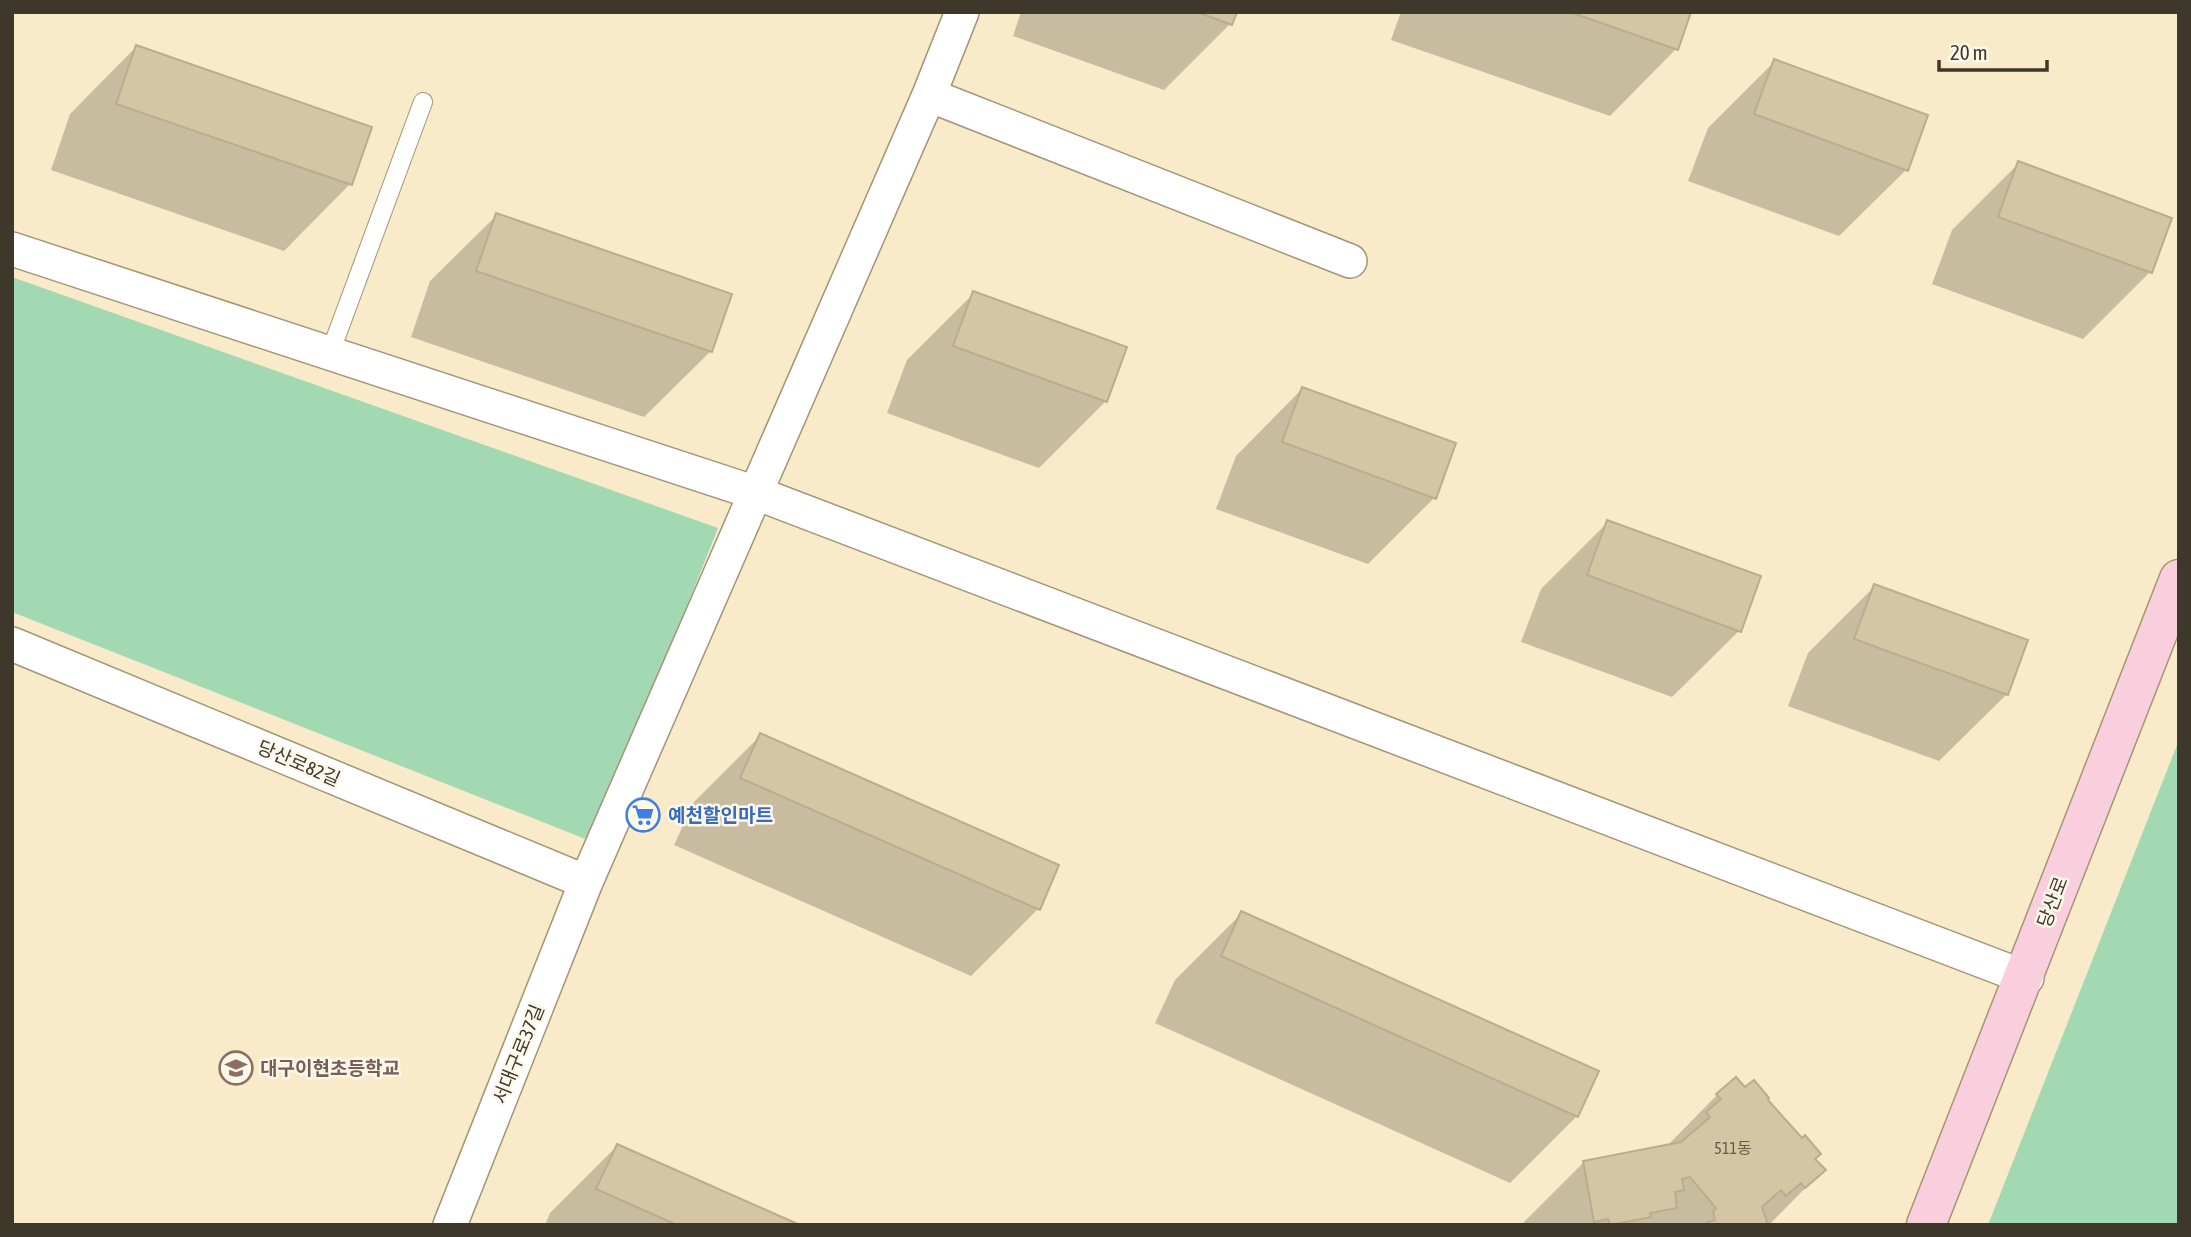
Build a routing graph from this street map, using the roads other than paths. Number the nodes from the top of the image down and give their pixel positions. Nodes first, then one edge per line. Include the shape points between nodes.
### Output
1 (962, 12) edge
2 (929, 94) junction
3 (423, 102) dead end
4 (12, 249) edge
5 (1350, 261) dead end
6 (330, 353) junction
7 (756, 494) junction
8 (2176, 594) edge
9 (12, 644) edge
10 (586, 882) junction
11 (2025, 977) junction
12 (450, 1225) edge
13 (1926, 1225) edge

1 - 2 street, 서대구로37길
2 - 5 street
2 - 7 street, 서대구로37길
3 - 6 lane
4 - 6 street
6 - 7 street
7 - 10 street, 서대구로37길
7 - 11 street
8 - 11 main road, 당산로
9 - 10 street, 당산로82길
10 - 12 street, 서대구로37길
11 - 13 main road, 당산로

